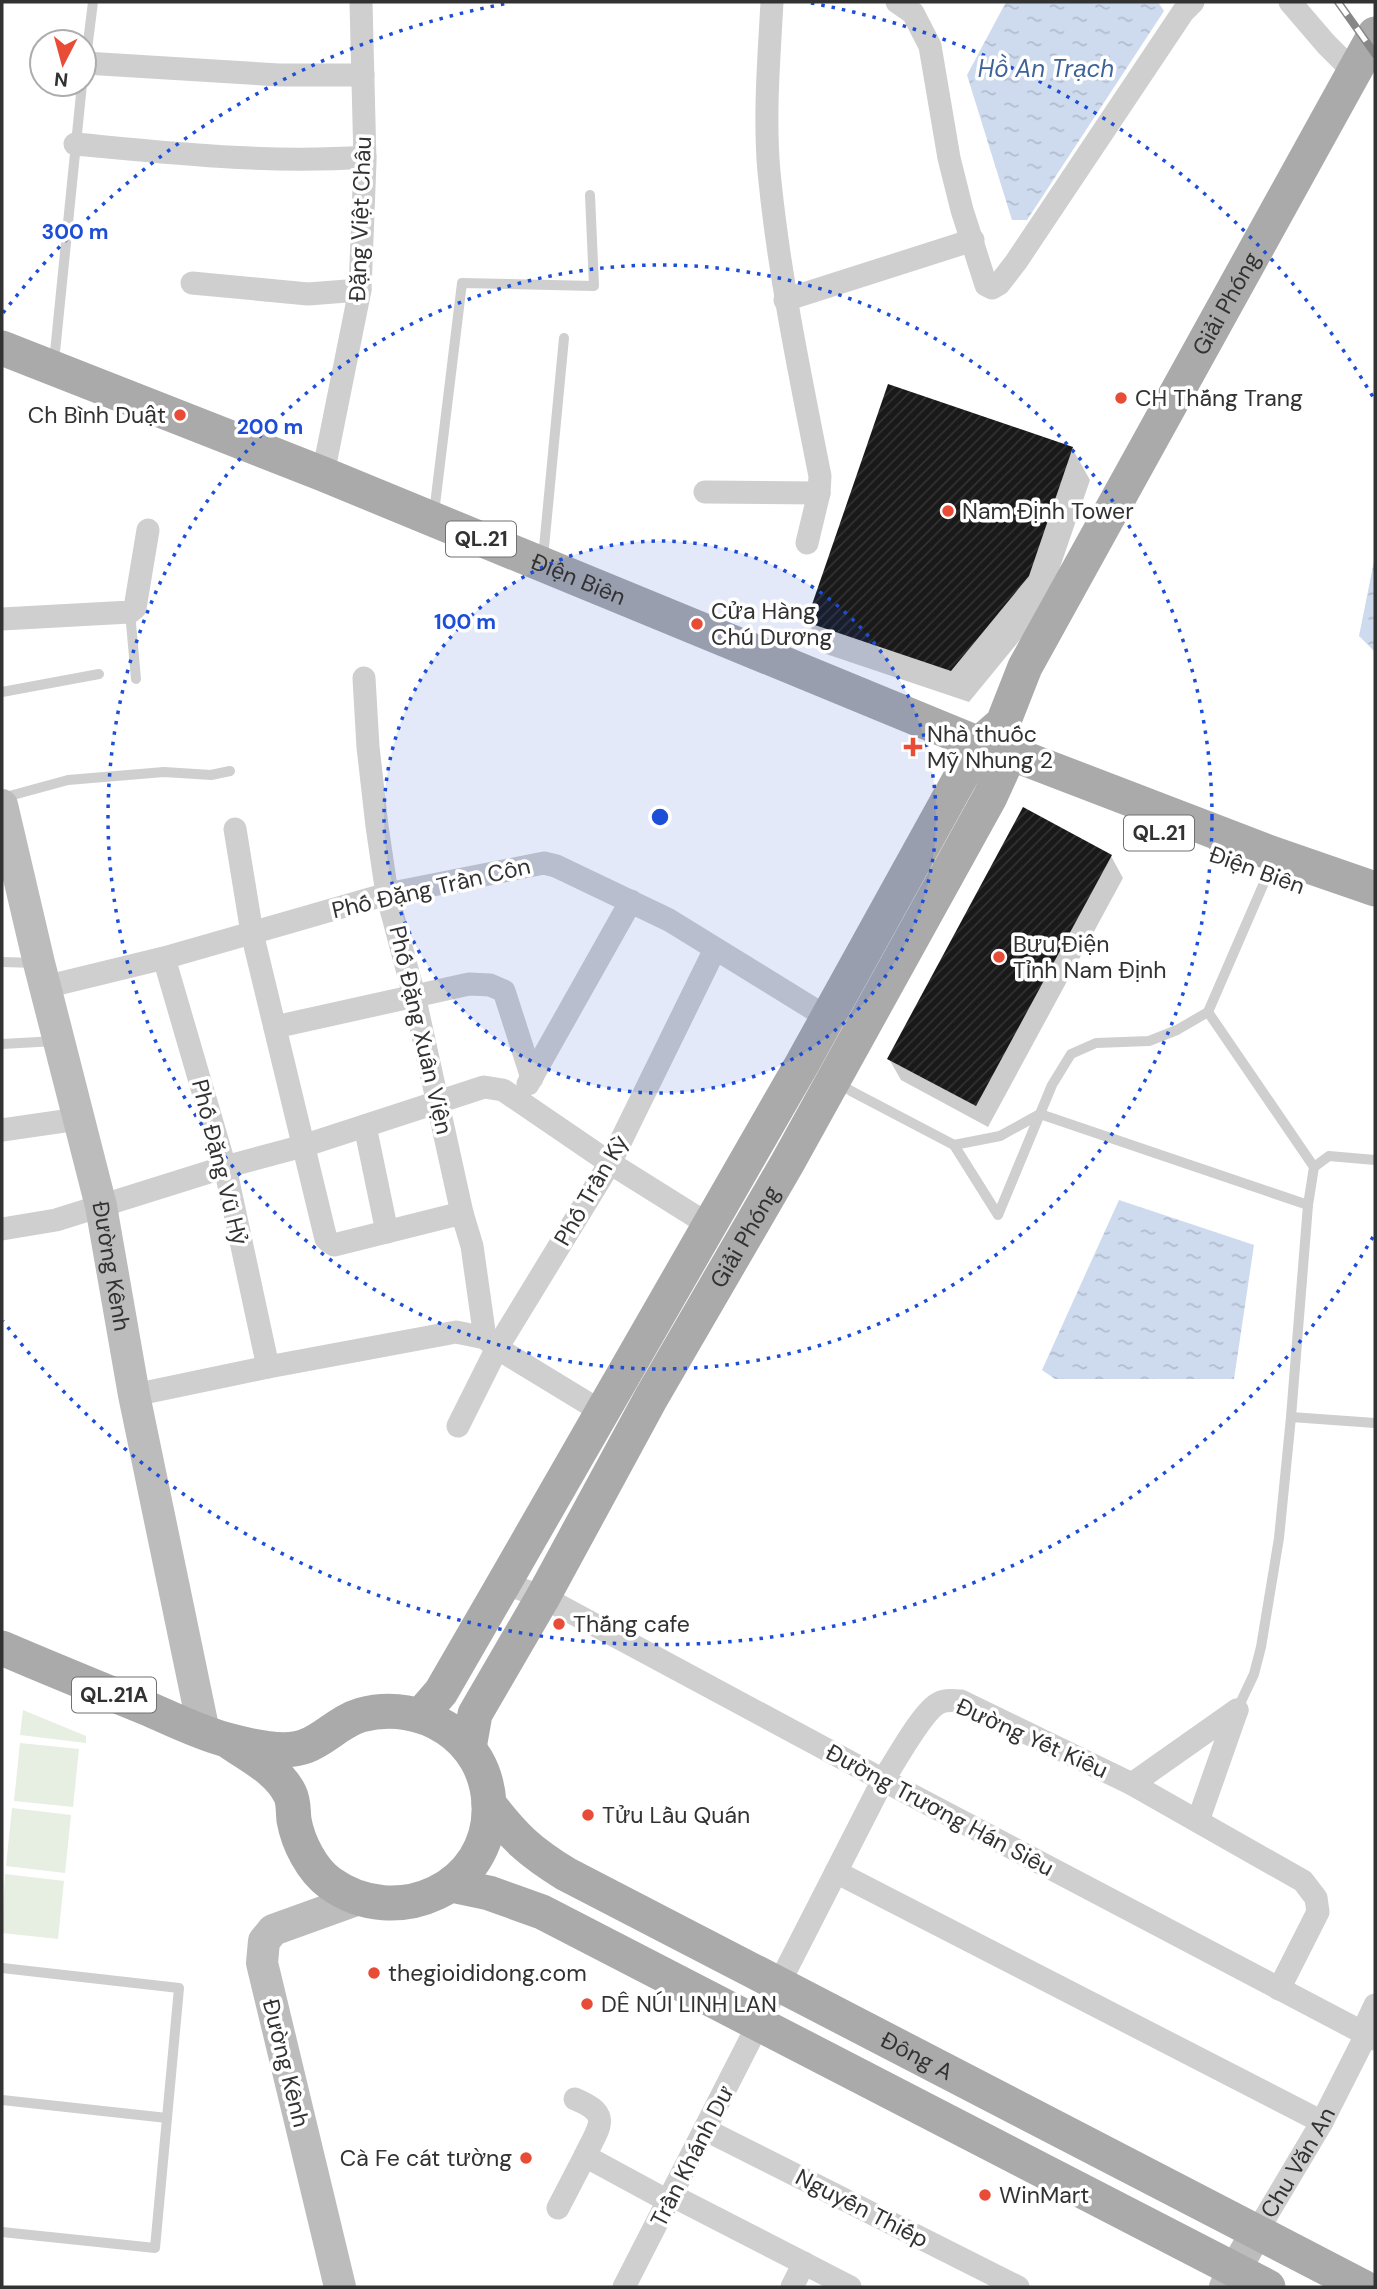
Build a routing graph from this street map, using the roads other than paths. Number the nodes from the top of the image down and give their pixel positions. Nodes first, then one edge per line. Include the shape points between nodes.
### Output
1 (93, 2) edge
2 (361, 2) edge
3 (772, 2) edge
4 (897, 2) edge
5 (1290, 2) edge
6 (1184, 5) edge
7 (90, 28) edge
8 (1370, 50) edge
9 (98, 73) edge
10 (363, 75) junction
11 (81, 98) edge
12 (75, 144) junction
13 (365, 157) junction
14 (590, 195) dead end
15 (973, 240) junction
16 (191, 283) dead end
17 (360, 290) junction
18 (785, 300) junction
19 (564, 338) dead end
20 (2, 348) edge
21 (53, 368) junction
22 (323, 474) junction
23 (705, 492) dead end
24 (819, 493) junction
25 (433, 520) junction
26 (148, 530) dead end
27 (807, 543) dead end
28 (543, 564) junction
29 (130, 611) junction
30 (2, 619) edge
31 (99, 674) dead end
32 (364, 678) dead end
33 (136, 679) dead end
34 (2, 692) edge
35 (987, 747) junction
36 (230, 771) dead end
37 (2, 799) edge
38 (2, 805) edge
39 (235, 829) dead end
40 (1267, 876) junction
41 (1375, 889) edge
42 (387, 894) junction
43 (631, 901) junction
44 (1375, 912) edge
45 (252, 933) junction
46 (715, 949) junction
47 (164, 958) junction
48 (2, 962) edge
49 (42, 975) junction
50 (414, 995) junction
51 (1208, 1012) junction
52 (828, 1018) junction
53 (275, 1027) junction
54 (59, 1040) junction
55 (2, 1044) edge
56 (817, 1071) junction
57 (532, 1078) junction
58 (519, 1101) junction
59 (439, 1103) junction
60 (1040, 1114) junction
61 (78, 1119) junction
62 (365, 1126) junction
63 (2, 1130) edge
64 (954, 1145) junction
65 (303, 1146) junction
66 (1375, 1160) edge
67 (610, 1163) junction
68 (225, 1167) junction
69 (1314, 1167) junction
70 (1308, 1205) junction
71 (102, 1206) junction
72 (462, 1213) junction
73 (709, 1225) junction
74 (2, 1229) edge
75 (387, 1232) junction
76 (491, 1343) junction
77 (268, 1367) junction
78 (134, 1395) junction
79 (602, 1412) junction
80 (1291, 1417) junction
81 (1375, 1423) edge
82 (458, 1426) dead end
83 (504, 1583) junction
84 (543, 1597) junction
85 (2, 1648) edge
86 (1237, 1710) junction
87 (421, 1715) junction
88 (330, 1731) junction
89 (215, 1736) junction
90 (469, 1748) junction
91 (883, 1780) junction
92 (1132, 1784) junction
93 (489, 1804) junction
94 (1198, 1821) junction
95 (295, 1823) junction
96 (836, 1872) junction
97 (451, 1885) junction
98 (359, 1899) junction
99 (2, 1968) edge
100 (779, 1984) junction
101 (1279, 1989) junction
102 (1375, 2005) edge
103 (760, 2024) junction
104 (1368, 2036) edge
105 (575, 2099) dead end
106 (2, 2100) edge
107 (167, 2118) junction
108 (1322, 2122) junction
109 (706, 2130) junction
110 (585, 2156) junction
111 (670, 2198) junction
112 (558, 2208) dead end
113 (2, 2232) edge
114 (1256, 2233) junction
115 (803, 2263) junction
116 (1230, 2279) edge
117 (340, 2287) edge
118 (624, 2287) edge
119 (792, 2287) edge
120 (850, 2287) edge
121 (1018, 2287) edge
122 (1268, 2287) edge
123 (1363, 2287) edge

1 - 7 lane
2 - 10 street, Đặng Việt Châu
3 - 18 street via 769,170
4 - 15 street via 913,13 930,46 949,158
5 - 8 street
6 - 15 street via 999,284 992,288 986,285
8 - 35 main road, Giải Phóng via 1026,667
9 - 10 street
10 - 13 street, Đặng Việt Châu
11 - 12 lane
12 - 13 street via 235,159
12 - 21 lane
13 - 17 street, Đặng Việt Châu
14 - 25 lane via 594,286 462,282
15 - 18 street
16 - 17 street via 308,294
17 - 22 street, Đặng Việt Châu
18 - 24 street via 820,476
19 - 28 lane
20 - 21 main road, Điện Biên / QL.21
21 - 22 main road, Điện Biên / QL.21
22 - 25 main road, Điện Biên / QL.21
23 - 24 street
24 - 27 street
25 - 28 main road, Điện Biên / QL.21
26 - 29 street via 135,608
28 - 35 main road, Điện Biên / QL.21
29 - 30 street
29 - 33 lane
31 - 34 lane
32 - 42 street, Phố Đặng Xuân Viện via 369,760
35 - 40 main road, Điện Biên / QL.21
35 - 41 main road, Điện Biên / QL.21
35 - 52 main road, Giải Phóng
35 - 56 main road, Giải Phóng via 962,850
36 - 37 lane via 68,780
38 - 49 street, Đường Kênh
39 - 45 street
40 - 44 main road, Điện Biên / QL.21
40 - 51 lane
42 - 43 street, Phố Đặng Trần Côn via 544,863
42 - 45 street, Phố Đặng Trần Côn
42 - 50 street, Phố Đặng Xuân Viện
43 - 46 street, Phố Đặng Trần Côn
43 - 57 street
45 - 47 street, Phố Đặng Trần Côn
45 - 53 street
46 - 52 street, Phố Đặng Trần Côn
46 - 67 street, Phố Trần Kỳ
47 - 49 street, Phố Đặng Trần Côn
47 - 68 street, Phố Đặng Vũ Hỷ
48 - 49 lane
49 - 54 street, Đường Kênh
50 - 53 street
50 - 57 street via 469,984 504,991
50 - 59 street, Phố Đặng Xuân Viện
51 - 60 lane via 1149,1041 1096,1043 1071,1054
51 - 69 lane
52 - 56 main road, Giải Phóng
53 - 65 street
54 - 55 lane
54 - 61 street, Đường Kênh
56 - 64 lane
56 - 73 main road, Giải Phóng
56 - 84 main road, Giải Phóng via 788,1162 651,1398
57 - 58 street
58 - 59 street via 503,1090 484,1087
58 - 67 street
59 - 62 street
59 - 72 street, Phố Đặng Xuân Viện
60 - 64 lane via 1000,1136
60 - 64 lane via 998,1215
60 - 70 lane
61 - 63 street
61 - 71 street, Đường Kênh
62 - 65 street
62 - 75 street
65 - 68 street
65 - 75 street via 326,1239 334,1245
66 - 69 lane via 1329,1156
67 - 73 street
67 - 76 street, Phố Trần Kỳ
68 - 71 street
68 - 77 street, Phố Đặng Vũ Hỷ
69 - 70 lane
70 - 80 lane
71 - 74 street
71 - 78 street, Đường Kênh
72 - 75 street
72 - 76 street, Phố Đặng Xuân Viện
73 - 79 main road, Giải Phóng
76 - 77 street via 456,1332
76 - 79 street
76 - 82 street, Phố Trần Kỳ
77 - 78 street
78 - 89 street, Đường Kênh
79 - 83 main road, Giải Phóng
80 - 81 lane
80 - 86 lane via 1279,1538 1261,1647
83 - 84 street, Đường Trương Hán Siêu
83 - 87 main road, Giải Phóng via 441,1692
84 - 90 main road, Giải Phóng via 475,1714
84 - 91 street, Đường Trương Hán Siêu
85 - 89 main road, QL.21A
86 - 92 street
86 - 94 street
87 - 88 main road via 389,1710 358,1716
87 - 90 main road via 443,1725
88 - 89 main road via 305,1747 282,1750
88 - 95 main road via 309,1755 295,1787
89 - 95 main road via 276,1774 292,1796
90 - 93 main road via 484,1774
91 - 92 street, Đường Yết Kiêu via 927,1713 948,1700 961,1701
91 - 96 street, Đường Yết Kiêu
91 - 101 street, Đường Trương Hán Siêu
92 - 94 street, Đường Yết Kiêu
93 - 97 main road via 486,1835 472,1862
93 - 100 main road, Đông A via 512,1835 535,1855
94 - 101 street, Đường Yết Kiêu via 1303,1881 1316,1898 1318,1912
95 - 98 main road via 306,1856 329,1882
96 - 100 street, Đường Yết Kiêu
96 - 108 street
97 - 98 main road via 423,1900 391,1905
97 - 103 main road, Đông A via 542,1912
98 - 117 street, Đường Kênh via 273,1930 264,1941 262,1962
99 - 107 lane via 179,1988
100 - 103 street, Đường Yết Kiêu
100 - 114 main road, Đông A
101 - 104 street, Đường Trương Hán Siêu
102 - 104 street, Chu Văn An
103 - 109 street, Trần Khánh Dư
103 - 116 main road, Đông A
104 - 108 street, Chu Văn An
105 - 110 street via 593,2106 599,2114 600,2124
106 - 107 lane
107 - 113 lane via 155,2248
108 - 114 street, Chu Văn An
109 - 111 street, Trần Khánh Dư
109 - 121 street, Nguyễn Thiếp
110 - 111 street
110 - 112 street
111 - 115 street
111 - 118 street, Trần Khánh Dư
114 - 116 street, Chu Văn An
114 - 123 main road, Đông A
115 - 119 street
115 - 120 street
116 - 122 main road, Đông A

